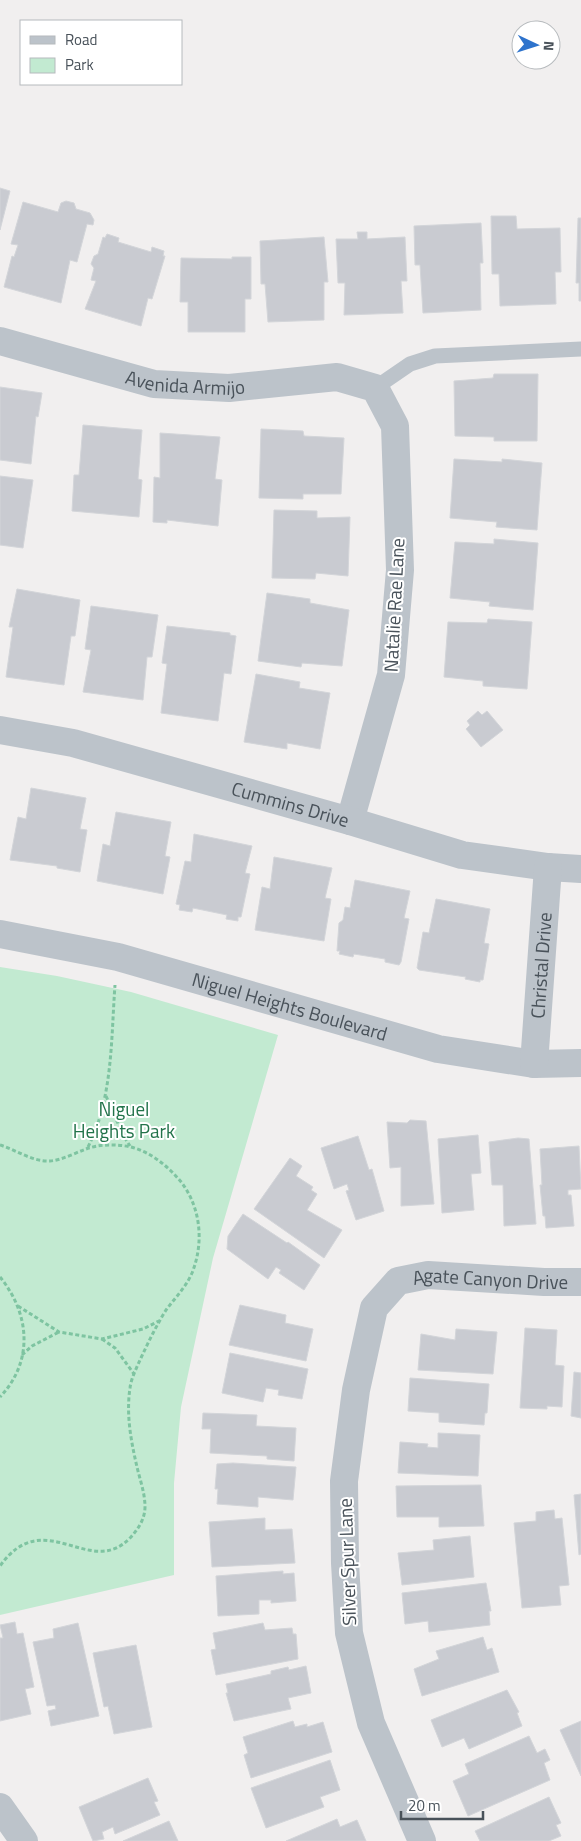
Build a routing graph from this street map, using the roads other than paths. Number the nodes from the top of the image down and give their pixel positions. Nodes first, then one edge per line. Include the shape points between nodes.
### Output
1 (0, 341) edge
2 (581, 349) edge
3 (375, 388) junction
4 (0, 730) edge
5 (350, 821) junction
6 (548, 867) junction
7 (581, 869) edge
8 (0, 934) edge
9 (581, 1063) edge
10 (534, 1064) junction
11 (398, 1281) joint
12 (581, 1282) edge
13 (0, 1807) edge
14 (24, 1841) edge
15 (422, 1841) edge

1 - 3 street, Avenida Armijo via 154,384 229,388 337,378
2 - 3 lane via 435,356 410,364
3 - 5 street, Natalie Rae Lane via 395,426 400,570 391,675
4 - 5 street, Cummins Drive via 73,743
5 - 6 street, Cummins Drive via 462,855
6 - 7 street, Cummins Drive
6 - 10 street, Christal Drive
8 - 10 street, Niguel Heights Boulevard via 118,957 438,1049
9 - 10 street, Niguel Heights Boulevard
11 - 12 street, Agate Canyon Drive via 428,1275
11 - 15 street, Silver Spur Lane via 374,1308 356,1390 344,1481 345,1563 350,1633 371,1723
13 - 14 street

